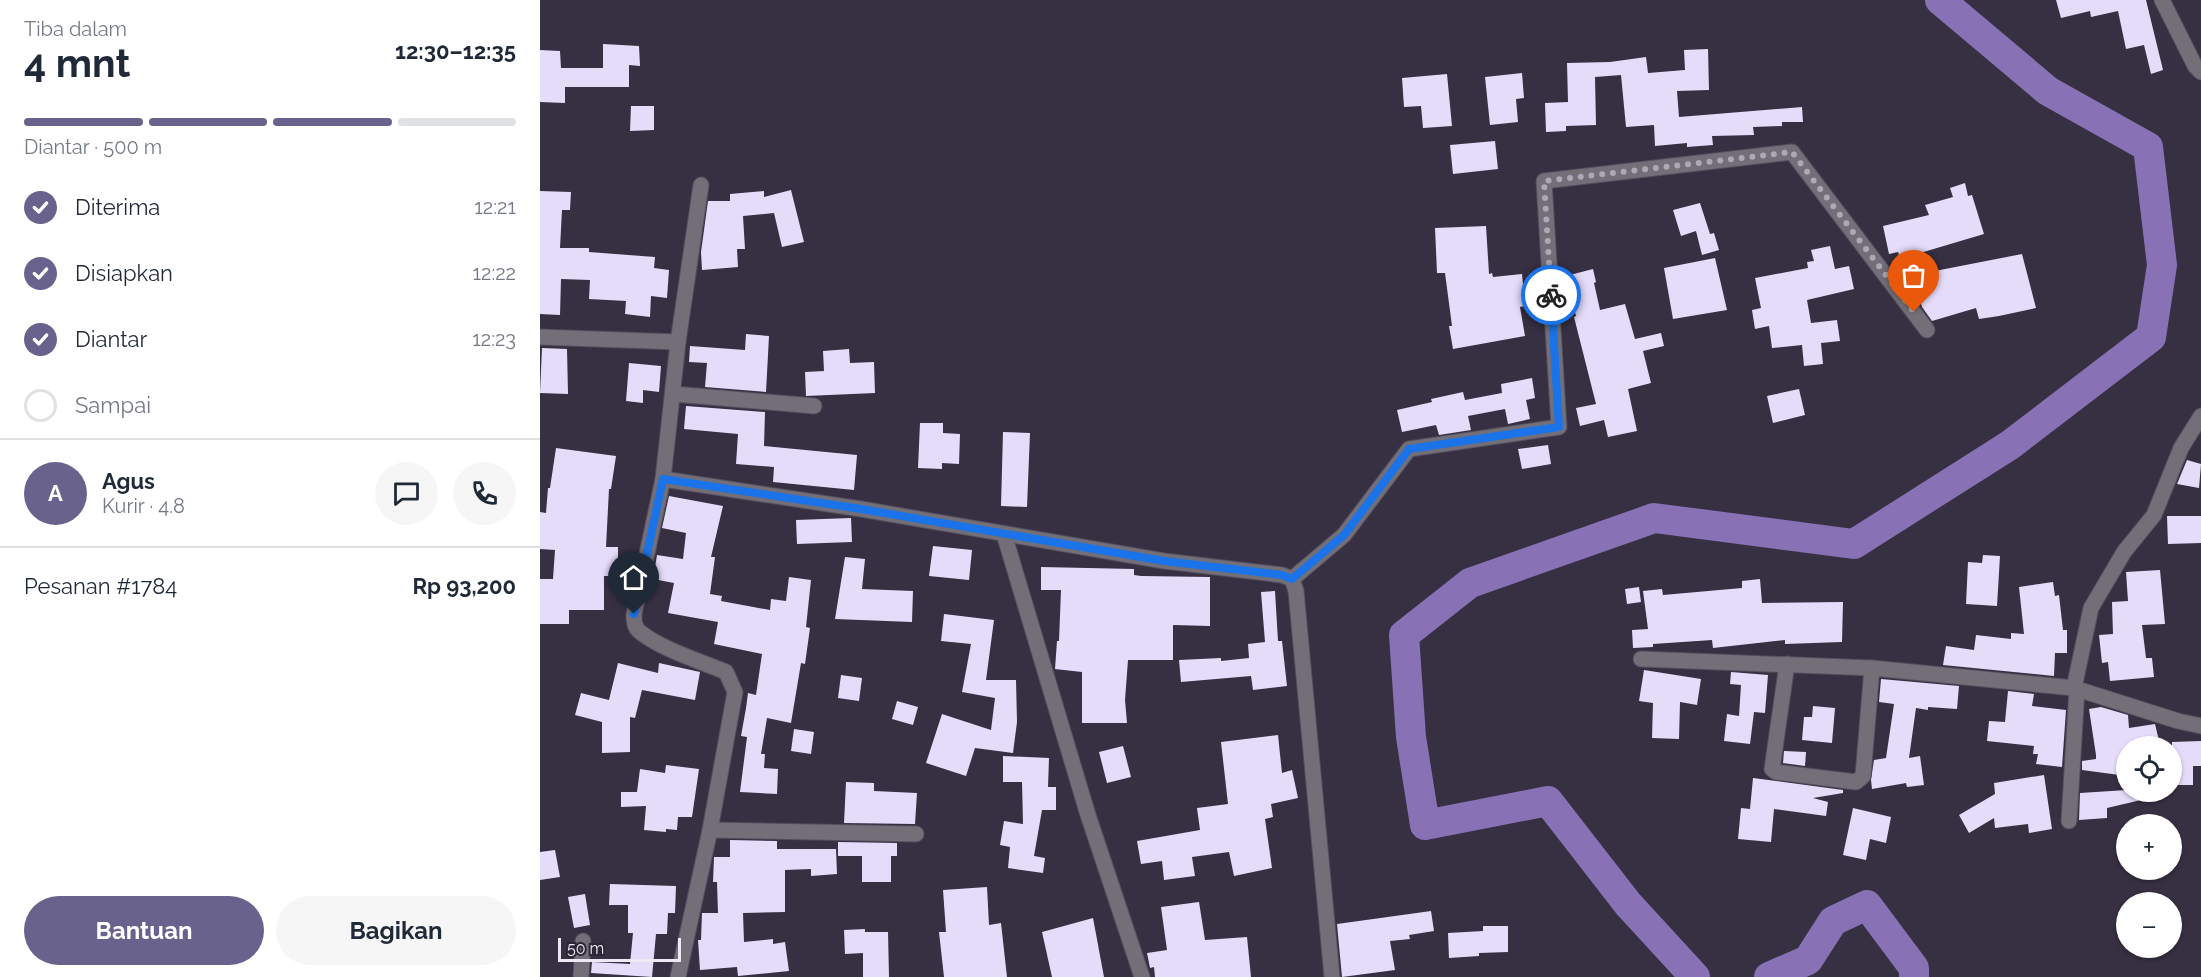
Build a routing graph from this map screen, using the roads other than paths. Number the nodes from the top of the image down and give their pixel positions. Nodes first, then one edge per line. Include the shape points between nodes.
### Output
1 (2162, 0) edge
2 (2201, 72) edge
3 (701, 185) dead end
4 (1927, 330) dead end
5 (540, 338) edge
6 (678, 342) junction
7 (674, 394) junction
8 (814, 406) dead end
9 (2201, 416) edge
10 (663, 479) junction
11 (1004, 534) junction
12 (1292, 579) junction
13 (1641, 659) dead end
14 (1787, 664) junction
15 (1872, 668) junction
16 (2076, 688) junction
17 (2201, 726) edge
18 (2069, 821) dead end
19 (710, 830) junction
20 (916, 834) dead end
21 (583, 941) dead end
22 (581, 977) edge
23 (678, 977) edge
24 (1142, 977) edge
25 (1332, 977) edge

1 - 2 street
3 - 6 street
4 - 12 street via 1792,152 1544,181 1559,427 1409,449 1344,535
5 - 6 street
6 - 7 street
7 - 8 street
7 - 10 street
9 - 16 street via 2181,448 2154,515 2124,552 2091,608
10 - 11 street
10 - 19 street via 634,623 638,631 726,672 732,681 735,692
11 - 12 street
11 - 24 street via 1088,815
12 - 25 street
13 - 14 street
14 - 15 street
14 - 15 street via 1772,769 1856,782 1864,774
15 - 16 street
16 - 17 street
16 - 18 street
19 - 20 street
19 - 23 street
21 - 22 street

